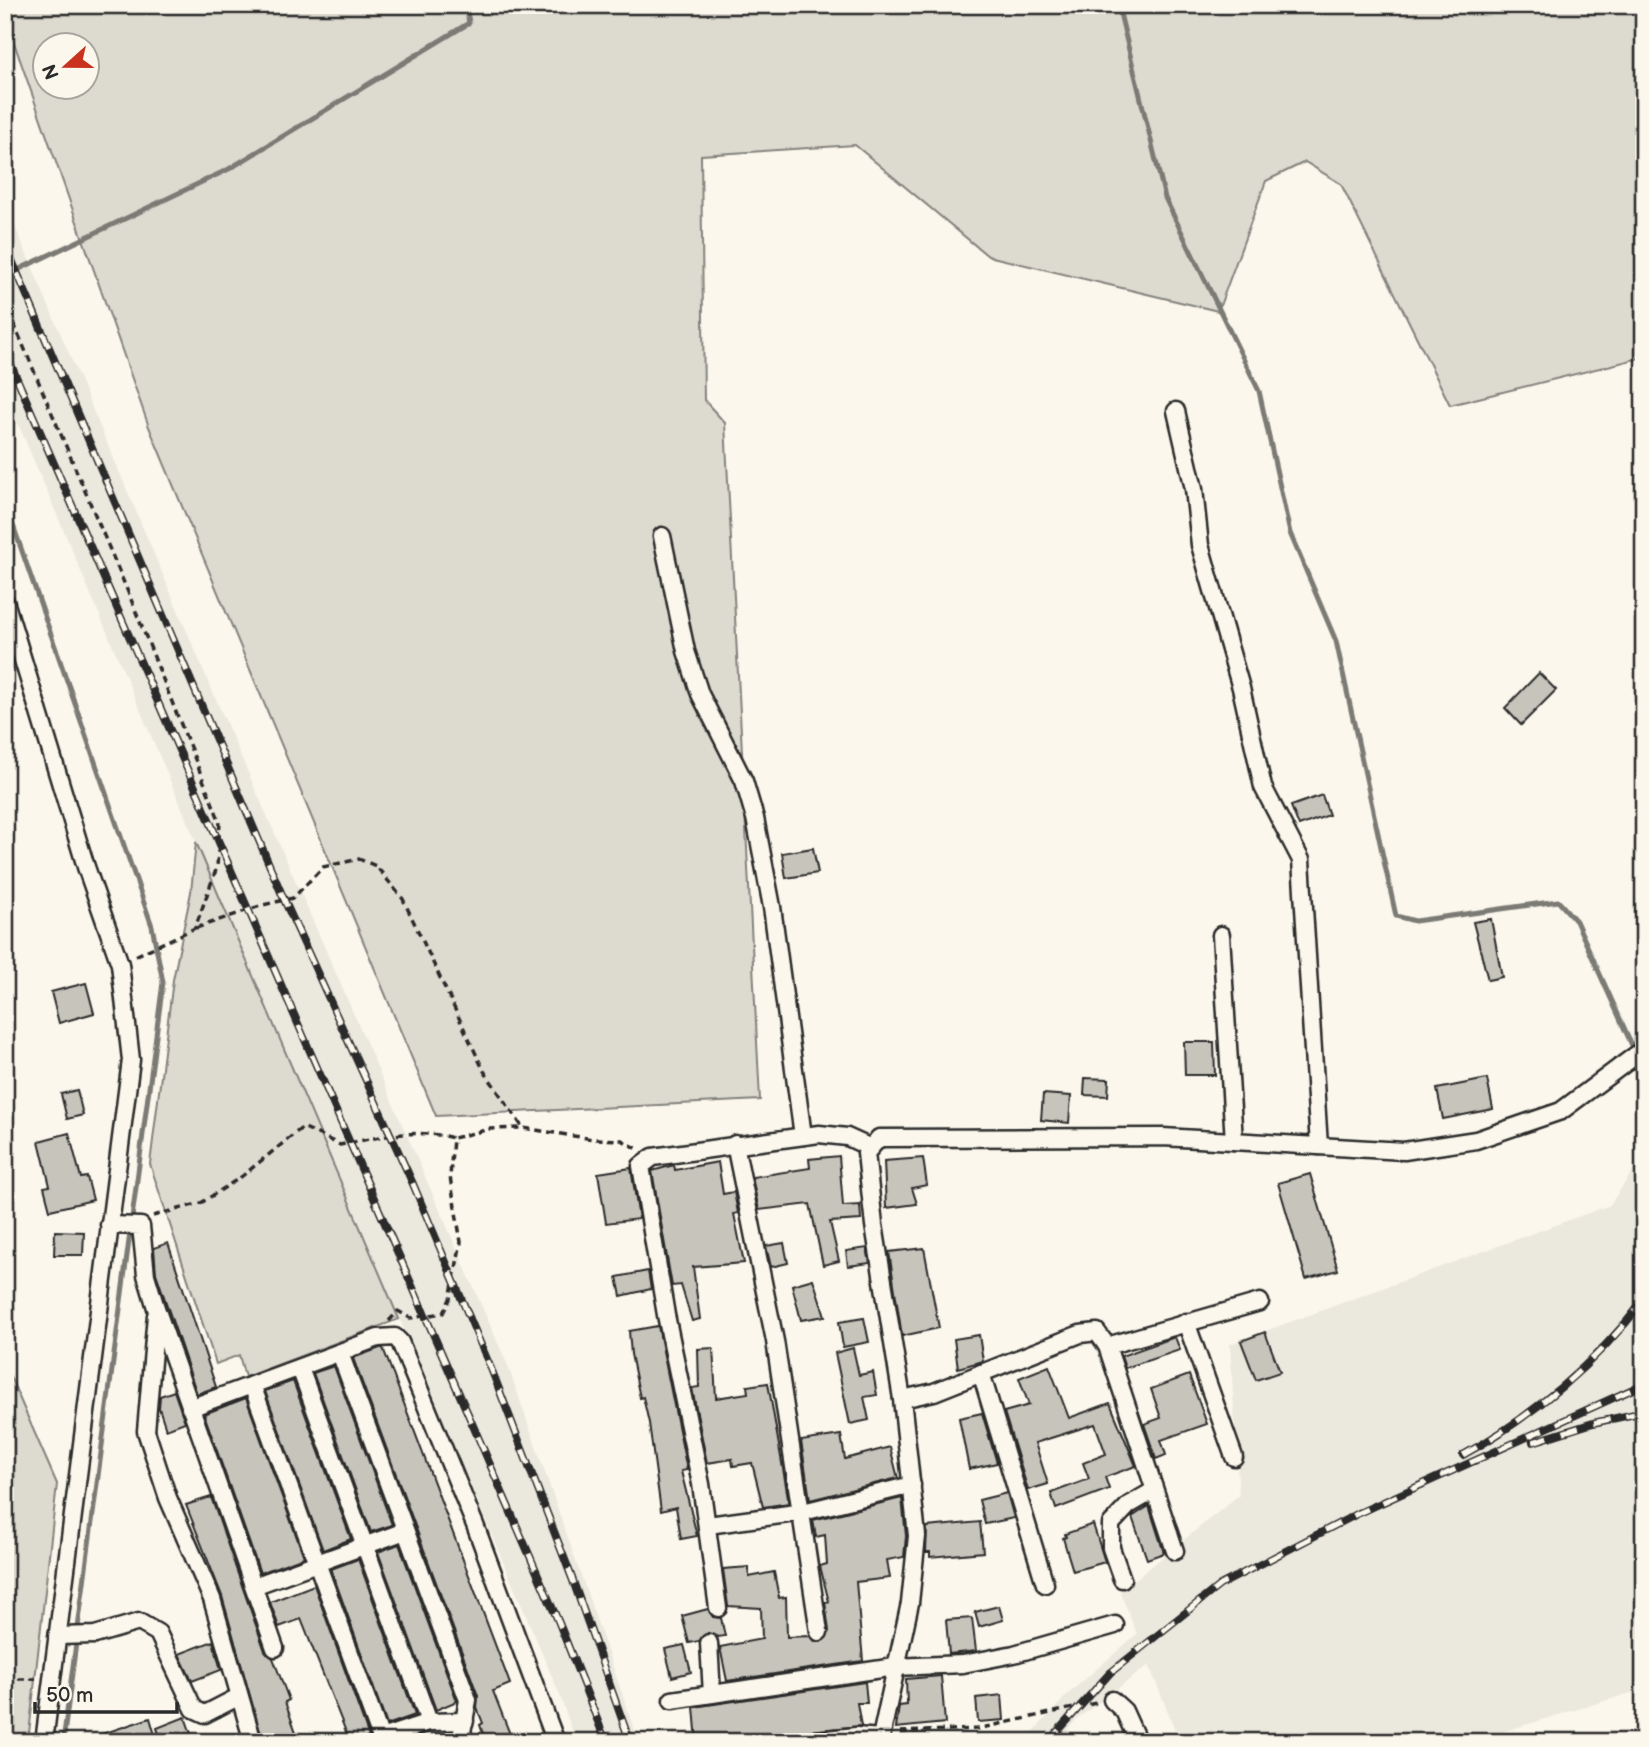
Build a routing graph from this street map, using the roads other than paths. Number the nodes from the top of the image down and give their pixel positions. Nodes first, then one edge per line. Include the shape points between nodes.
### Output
1 (1176, 411) dead end
2 (662, 536) dead end
3 (5, 601) edge
4 (1221, 935) dead end
5 (1637, 1055) edge
6 (803, 1136) junction
7 (1234, 1142) junction
8 (735, 1144) junction
9 (1319, 1146) junction
10 (869, 1147) junction
11 (109, 1225) junction
12 (1260, 1302) dead end
13 (156, 1308) junction
14 (1186, 1322) junction
15 (1107, 1346) junction
16 (340, 1353) junction
17 (300, 1367) junction
18 (981, 1373) junction
19 (252, 1385) junction
20 (902, 1399) junction
21 (190, 1408) junction
22 (1234, 1457) dead end
23 (912, 1485) junction
24 (1153, 1491) junction
25 (803, 1513) junction
26 (708, 1525) junction
27 (405, 1531) junction
28 (365, 1546) junction
29 (1175, 1551) dead end
30 (317, 1563) junction
31 (1122, 1579) dead end
32 (1045, 1584) dead end
33 (254, 1586) junction
34 (718, 1608) dead end
35 (1115, 1625) dead end
36 (819, 1632) dead end
37 (57, 1636) junction
38 (709, 1643) dead end
39 (275, 1648) dead end
40 (895, 1667) junction
41 (712, 1694) junction
42 (238, 1697) junction
43 (672, 1700) dead end
44 (1112, 1700) road end
45 (465, 1721) junction
46 (429, 1722) junction
47 (881, 1737) edge
48 (380, 1740) edge
49 (44, 1742) edge
50 (253, 1742) edge
51 (466, 1742) edge
52 (556, 1742) edge
53 (798, 1742) edge
54 (1138, 1742) edge

1 - 9 street via 1194,489 1200,545 1264,787 1301,860
2 - 6 street via 686,651 700,694 744,781 755,818 772,907
3 - 11 street via 120,964 131,1060
4 - 7 street
5 - 9 street via 1561,1111 1476,1140 1404,1151
6 - 8 street
6 - 10 street via 847,1136
7 - 9 street
7 - 10 street via 1163,1137 879,1138
8 - 25 street via 775,1341
8 - 26 street via 653,1157 646,1160 640,1173
10 - 20 street via 874,1225
11 - 13 street via 137,1226
11 - 37 street
12 - 14 street
13 - 21 street
13 - 42 street via 146,1431 168,1498 212,1599
14 - 15 street
14 - 22 street
15 - 18 street via 1102,1336 1089,1332
15 - 24 street
16 - 17 street
16 - 27 street
16 - 52 street via 391,1335 400,1342 480,1537
17 - 19 street
17 - 28 street
18 - 20 street
18 - 32 street
19 - 21 street
19 - 30 street
20 - 23 street
21 - 33 street
23 - 25 street
23 - 40 street via 917,1536 911,1603
24 - 29 street
24 - 31 street via 1129,1505 1111,1524 1111,1548
25 - 26 street
25 - 36 street
26 - 34 street
27 - 28 street
27 - 45 street via 468,1700
28 - 30 street
28 - 46 street
30 - 33 street
30 - 48 street
33 - 39 street
35 - 40 street via 1014,1654 952,1665
37 - 42 street via 89,1635 130,1622 152,1627 194,1709 205,1714
37 - 49 street
38 - 41 street
40 - 41 street
40 - 47 street
41 - 43 street
42 - 50 street
44 - 54 street via 1124,1712
45 - 46 street
45 - 51 street via 462,1732
46 - 48 street
47 - 53 street

